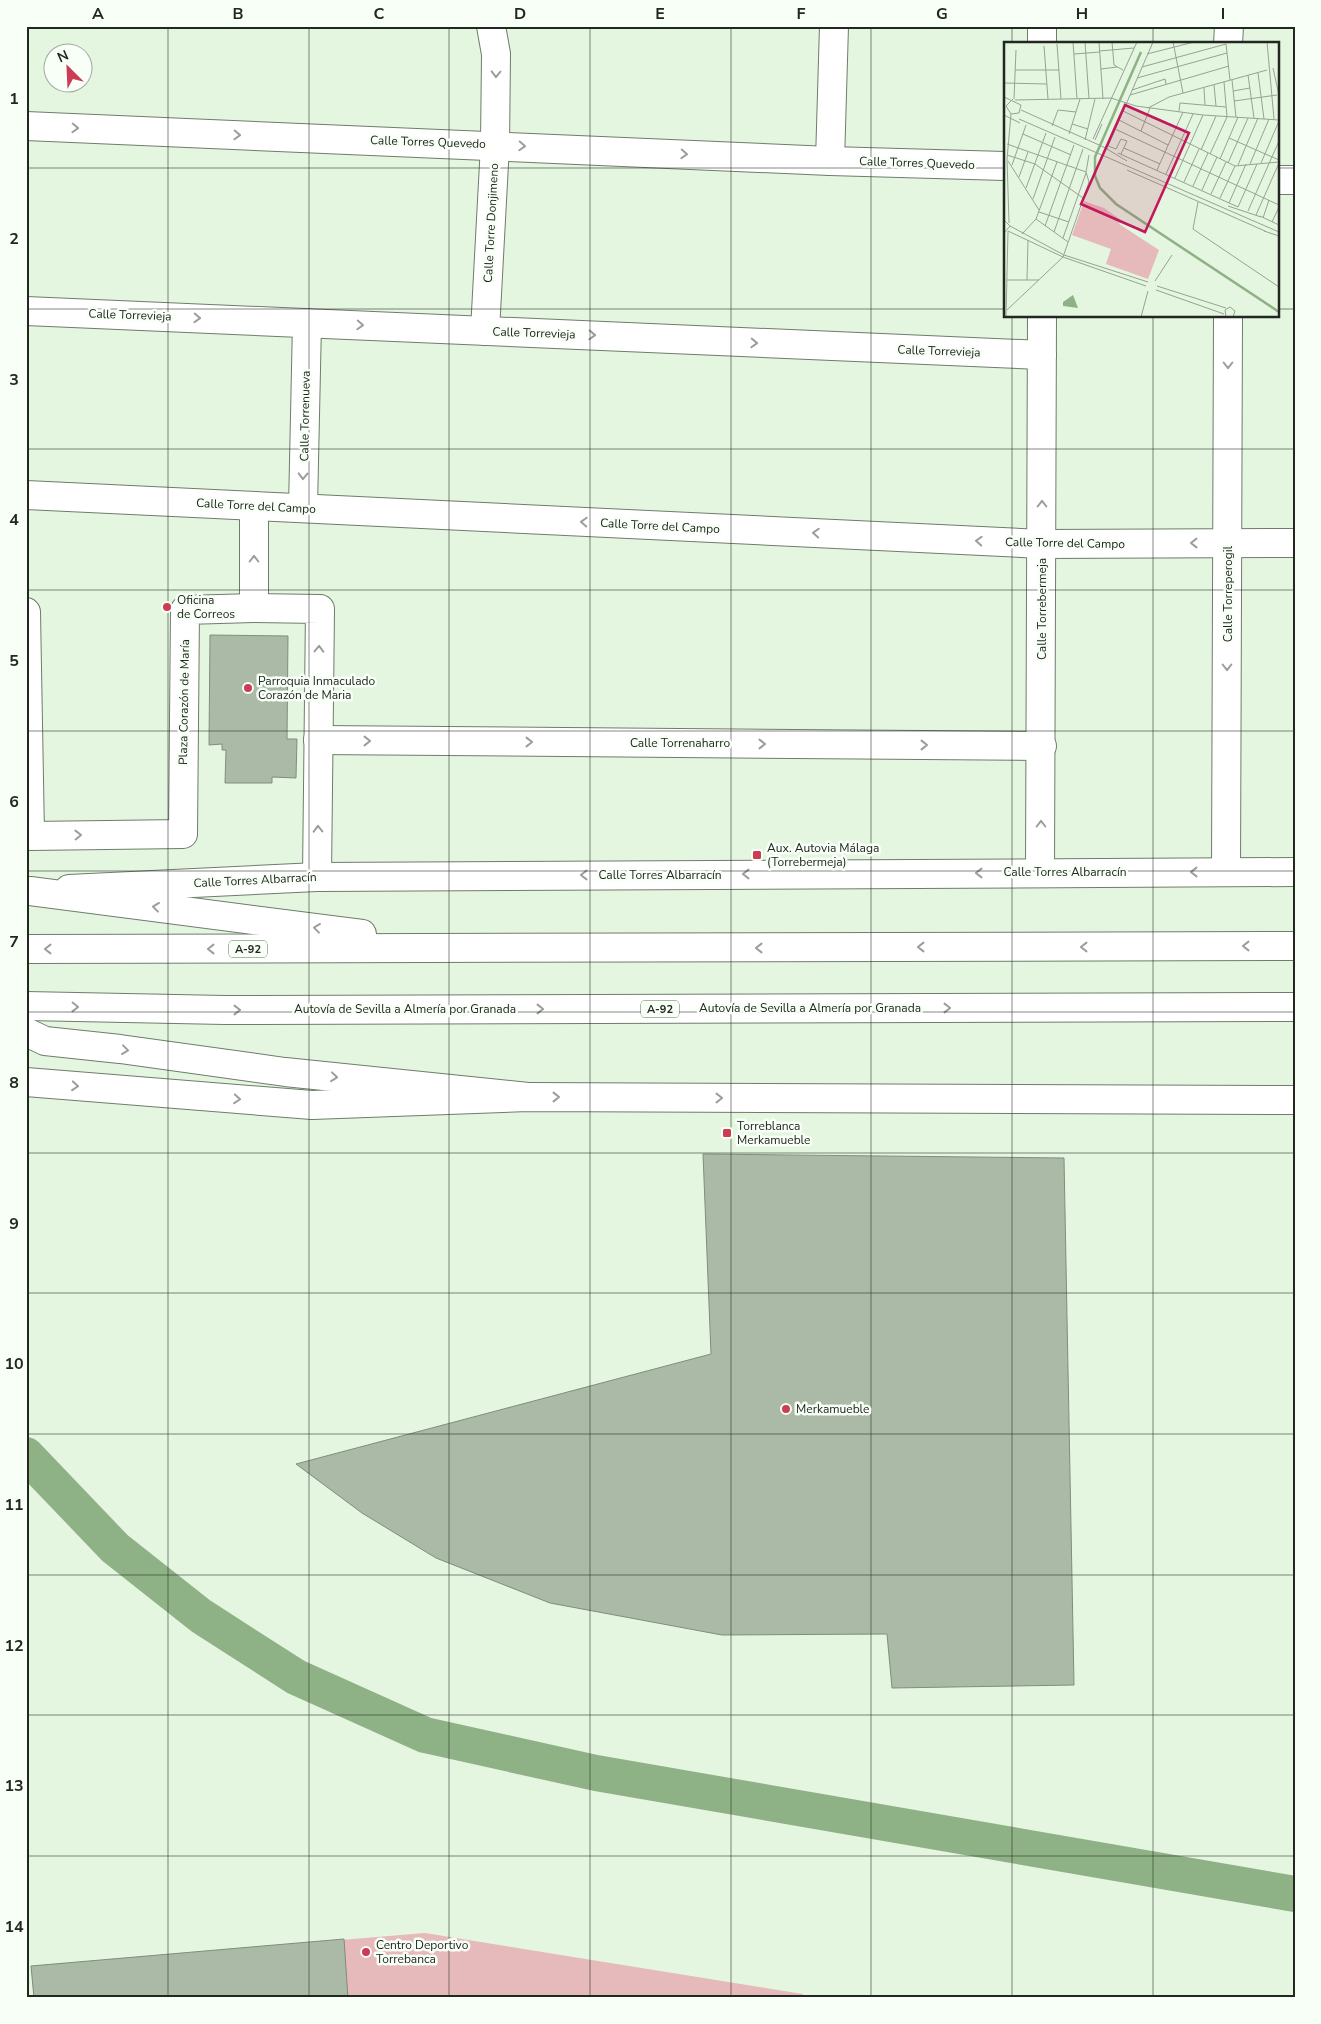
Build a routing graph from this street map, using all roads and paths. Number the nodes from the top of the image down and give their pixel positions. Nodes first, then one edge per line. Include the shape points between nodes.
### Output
1 (491, 26) edge
2 (834, 26) edge
3 (1042, 26) edge
4 (1228, 26) edge
5 (1042, 42) edge
6 (1228, 42) edge
7 (26, 126) edge
8 (495, 145) junction
9 (830, 161) junction
10 (1004, 166) edge
11 (1278, 180) edge
12 (1295, 180) edge
13 (26, 310) edge
14 (1042, 318) edge
15 (1228, 318) edge
16 (307, 323) junction
17 (485, 331) junction
18 (1042, 355) junction
19 (26, 496) edge
20 (254, 506) junction
21 (303, 508) junction
22 (1228, 543) junction
23 (1295, 543) edge
24 (1042, 544) junction
25 (254, 608) junction
26 (26, 612) edge
27 (318, 740) junction
28 (1042, 746) junction
29 (1040, 872) junction
30 (1226, 872) junction
31 (1295, 872) edge
32 (317, 877) junction
33 (28, 891) edge
34 (1295, 946) edge
35 (470, 948) junction
36 (26, 949) edge
37 (26, 1006) edge
38 (1295, 1007) edge
39 (26, 1032) edge
40 (26, 1082) edge
41 (528, 1097) junction
42 (1295, 1100) edge

1 -> 8 main road, Calle Torre Donjimeno via 496,54
2 - 9 main road
3 - 5 main road
4 - 6 main road
7 -> 8 main road, Calle Torres Quevedo
8 -> 9 main road, Calle Torres Quevedo
8 - 17 main road, Calle Torre Donjimeno
9 - 10 main road, Calle Torres Quevedo
11 - 12 main road
13 -> 16 main road, Calle Torrevieja
14 - 18 main road, Calle Torrebermeja
15 -> 22 main road, Calle Torreperogil
16 -> 17 main road, Calle Torrevieja
16 -> 21 main road, Calle Torrenueva
17 -> 18 main road, Calle Torrevieja
24 -> 18 main road, Calle Torrebermeja
19 - 20 main road, Calle Torre del Campo
20 - 21 main road, Calle Torre del Campo
25 -> 20 main road
24 -> 21 main road, Calle Torre del Campo
22 - 23 main road, Calle Torre del Campo
22 -> 24 main road, Calle Torre del Campo
22 -> 30 main road, Calle Torreperogil
24 - 28 main road, Calle Torrebermeja
26 -> 25 main road, Plaza Corazón de María via 30,836 183,834 185,610
27 -> 25 main road, Plaza Corazón de María via 320,609
27 -> 28 main road, Calle Torrenaharro
32 -> 27 main road, Plaza Corazón de María
29 -> 28 main road, Calle Torrebermeja
30 -> 29 main road, Calle Torres Albarracín
29 -> 32 main road, Calle Torres Albarracín
30 - 31 main road, Calle Torres Albarracín
32 - 33 main road, Calle Torres Albarracín
35 -> 33 main road
34 -> 35 main road, A-92
35 -> 36 main road, A-92
37 -> 38 main road, Autovía de Sevilla a Almería por Granada / A-92 via 225,1010
39 -> 41 main road via 46,1042 285,1072
40 -> 41 main road via 312,1105
41 -> 42 main road

